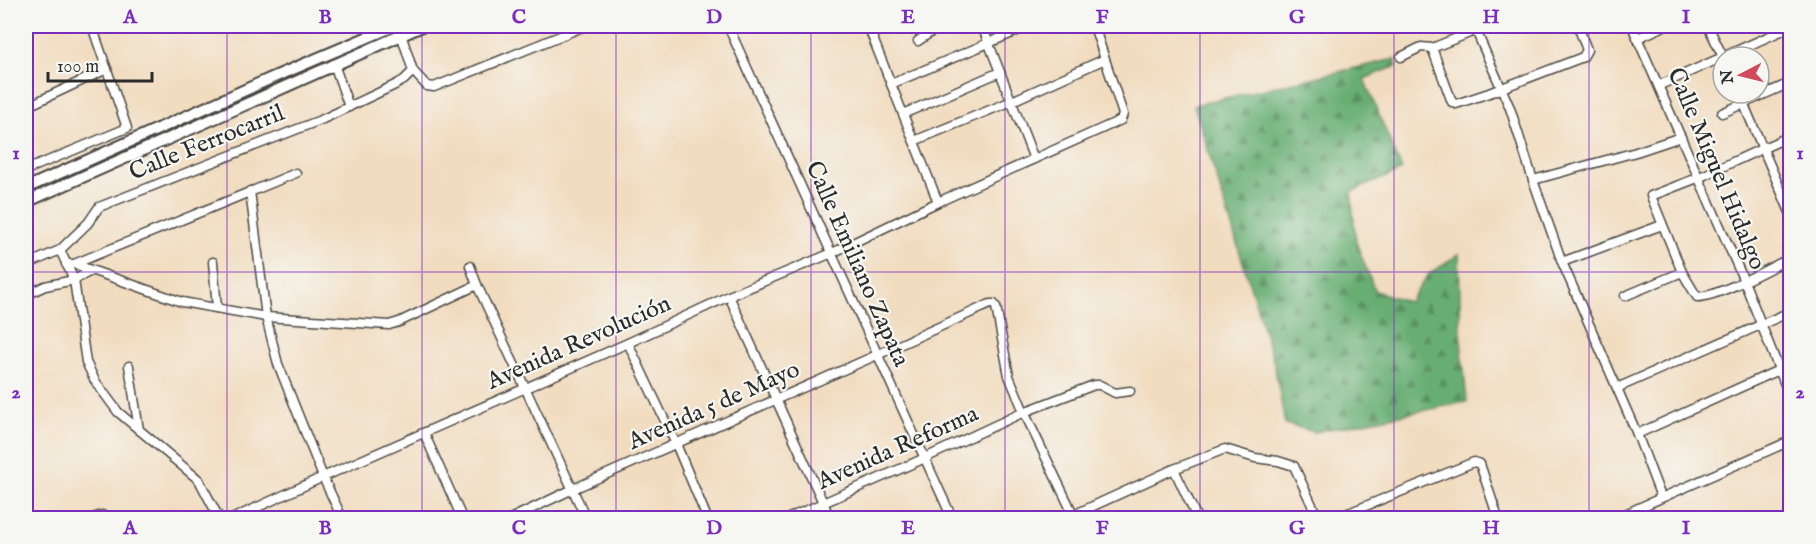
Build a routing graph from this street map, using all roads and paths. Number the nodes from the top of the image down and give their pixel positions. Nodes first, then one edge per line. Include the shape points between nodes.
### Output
1 (92, 26) edge
2 (394, 26) edge
3 (422, 26) edge
4 (585, 26) edge
5 (728, 26) edge
6 (869, 26) edge
7 (940, 26) edge
8 (982, 26) edge
9 (1029, 26) edge
10 (1094, 26) edge
11 (1487, 26) edge
12 (1578, 26) edge
13 (1632, 26) edge
14 (1664, 26) edge
15 (1708, 26) edge
16 (1791, 27) edge
17 (1475, 28) edge
18 (1638, 38) junction
19 (403, 40) dead end
20 (918, 41) dead end
21 (988, 42) junction
22 (1717, 45) edge
23 (1750, 45) edge
24 (1432, 48) junction
25 (1401, 57) dead end
26 (1105, 59) junction
27 (1711, 62) edge
28 (334, 64) junction
29 (107, 69) junction
30 (413, 71) junction
31 (1000, 72) junction
32 (1791, 83) edge
33 (891, 84) junction
34 (1660, 85) junction
35 (1502, 88) junction
36 (1771, 91) edge
37 (1012, 101) junction
38 (1737, 105) edge
39 (1744, 105) edge
40 (26, 107) edge
41 (349, 107) junction
42 (1722, 113) dead end
43 (903, 114) junction
44 (1681, 136) junction
45 (1791, 136) edge
46 (914, 141) junction
47 (1764, 148) junction
48 (1034, 159) junction
49 (26, 170) edge
50 (296, 173) dead end
51 (1700, 177) junction
52 (1533, 180) junction
53 (26, 188) edge
54 (250, 191) junction
55 (26, 202) edge
56 (938, 202) junction
57 (1791, 212) edge
58 (1662, 225) junction
59 (60, 250) junction
60 (832, 253) junction
61 (1791, 258) edge
62 (213, 262) dead end
63 (1562, 262) junction
64 (70, 264) junction
65 (26, 265) edge
66 (470, 266) dead end
67 (91, 271) junction
68 (1682, 272) junction
69 (74, 280) junction
70 (1744, 281) junction
71 (477, 285) junction
72 (26, 295) edge
73 (729, 296) junction
74 (1625, 296) dead end
75 (217, 308) junction
76 (1791, 312) edge
77 (266, 317) junction
78 (1761, 325) junction
79 (628, 343) junction
80 (877, 355) junction
81 (1791, 365) edge
82 (129, 366) dead end
83 (1779, 370) junction
84 (526, 388) junction
85 (1617, 388) junction
86 (1130, 391) dead end
87 (1791, 395) edge
88 (775, 399) junction
89 (1024, 412) junction
90 (139, 430) junction
91 (424, 433) junction
92 (1636, 434) junction
93 (1791, 441) edge
94 (676, 444) junction
95 (925, 458) junction
96 (1174, 469) junction
97 (323, 477) junction
98 (573, 489) junction
99 (1661, 497) junction
100 (824, 503) junction
101 (1072, 518) edge
102 (219, 519) edge
103 (234, 519) edge
104 (342, 519) edge
105 (462, 519) edge
106 (512, 519) edge
107 (586, 519) edge
108 (707, 519) edge
109 (789, 519) edge
110 (830, 519) edge
111 (952, 519) edge
112 (1197, 519) edge
113 (1318, 519) edge
114 (1336, 519) edge
115 (1498, 519) edge
116 (1616, 519) edge

1 - 29 street
2 - 53 main road
3 - 28 main road
4 - 30 street via 434,87 427,86
5 - 60 street, Calle Emiliano Zapata
6 - 33 street
7 - 20 street
8 - 21 street
9 - 21 street
10 - 26 street
11 - 17 street
12 - 35 street via 1587,50 1583,57
13 - 18 street, Calle Miguel Hidalgo
14 - 18 street
15 - 22 street
16 - 23 street
17 - 24 street
17 - 35 street
18 - 34 street, Calle Miguel Hidalgo
19 - 30 street
21 - 31 street
21 - 33 street
24 - 25 street via 1421,47
24 - 35 street via 1452,102 1456,104
26 - 37 street
26 - 48 street, Avenida Revolución via 1123,114 1121,120
27 - 34 street
28 - 41 street
28 - 55 main road
29 - 40 street
29 - 49 street via 127,128
30 - 41 street, Calle Ferrocarril via 404,80
31 - 37 street
31 - 43 street
32 - 36 street
33 - 43 street
34 - 44 street, Calle Miguel Hidalgo
35 - 52 street
37 - 46 street
37 - 48 street
38 - 42 street
39 - 47 street
41 - 59 street, Calle Ferrocarril via 99,207
43 - 46 street
44 - 51 street, Calle Miguel Hidalgo
44 - 52 street
45 - 47 street
46 - 56 street
47 - 51 street
47 - 57 street
48 - 56 street, Avenida Revolución
50 - 54 street
51 - 58 street via 1651,196
51 - 70 street, Calle Miguel Hidalgo
52 - 63 street
54 - 64 street
54 - 77 street
56 - 60 street, Avenida Revolución
58 - 63 street
58 - 68 street
59 - 64 street
59 - 65 street, Calle Ferrocarril
60 - 73 street, Avenida Revolución
60 - 80 street, Calle Emiliano Zapata
61 - 70 street
62 - 75 street
63 - 85 street
64 - 67 street
64 - 69 street
66 - 71 street
67 - 69 street
67 - 75 street via 183,302
68 - 70 street via 1701,298
68 - 74 street
69 - 72 street
69 - 90 street via 86,362 117,412
70 - 78 street, Calle Miguel Hidalgo
71 - 77 street via 389,325
71 - 84 street
73 - 79 street, Avenida Revolución
73 - 88 street
75 - 77 street
76 - 78 street
77 - 97 street via 279,364
78 - 83 street, Calle Miguel Hidalgo
78 - 85 street
79 - 84 street, Avenida Revolución
79 - 94 street
80 - 88 street, Avenida 5 de Mayo
80 - 89 street, Avenida 5 de Mayo via 994,304 1009,376
80 - 95 street, Calle Emiliano Zapata
81 - 83 street
82 - 90 street
83 - 87 street, Calle Miguel Hidalgo
83 - 92 street
84 - 91 street, Avenida Revolución
84 - 98 street
85 - 92 street
86 - 89 street, Avenida Reforma via 1115,393 1094,385
88 - 94 street, Avenida 5 de Mayo
88 - 100 street
89 - 95 street, Avenida Reforma
89 - 101 street
90 - 102 street via 199,480
91 - 97 street, Avenida Revolución
91 - 105 street
92 - 99 street
93 - 99 street
94 - 98 street, Avenida 5 de Mayo
94 - 108 street
95 - 100 street, Avenida Reforma
95 - 111 street, Calle Emiliano Zapata
96 - 101 street
96 - 112 street
96 - 113 street via 1225,449 1294,466
97 - 103 street, Avenida Revolución
97 - 104 street
98 - 106 street, Avenida 5 de Mayo
98 - 107 street
99 - 116 street
100 - 109 street, Avenida Reforma
100 - 110 street
114 - 115 street via 1474,462 1480,464

